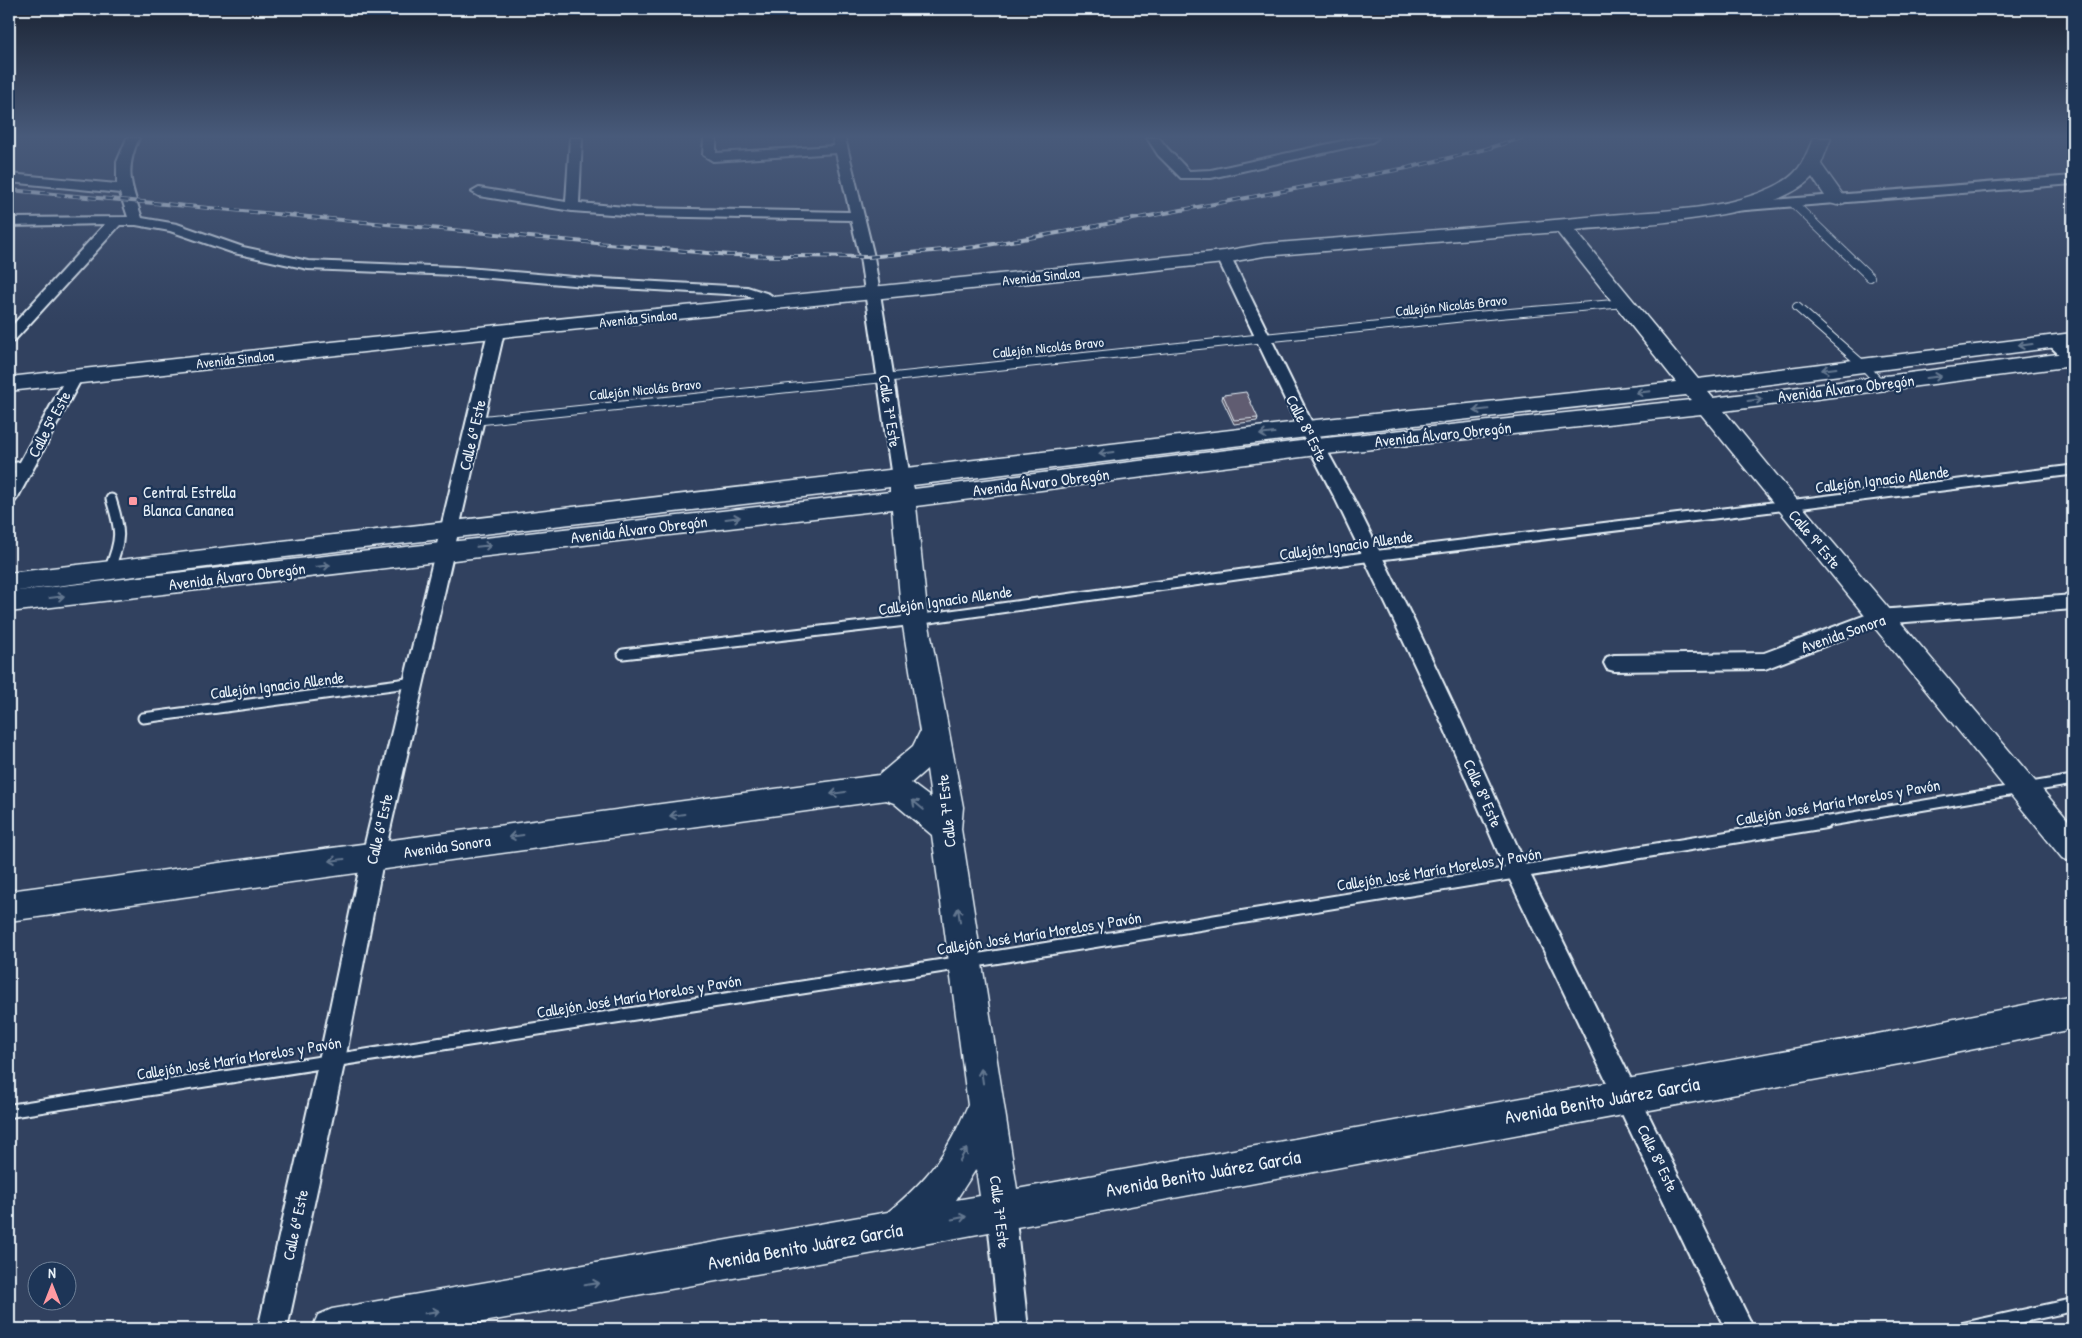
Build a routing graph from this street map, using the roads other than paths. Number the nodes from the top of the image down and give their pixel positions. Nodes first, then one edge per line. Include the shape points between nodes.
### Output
1 (129, 200) edge
2 (531, 200) edge
3 (572, 200) edge
4 (854, 200) edge
5 (1755, 200) edge
6 (1816, 200) edge
7 (1793, 202) junction
8 (572, 207) junction
9 (1734, 207) junction
10 (857, 216) junction
11 (116, 221) junction
12 (9, 222) edge
13 (136, 222) junction
14 (1562, 226) junction
15 (1224, 257) junction
16 (1870, 277) dead end
17 (874, 294) junction
18 (1625, 303) junction
19 (776, 304) junction
20 (1797, 308) dead end
21 (496, 332) junction
22 (9, 338) edge
23 (1264, 340) junction
24 (2063, 340) edge
25 (2073, 359) edge
26 (1863, 365) junction
27 (75, 376) junction
28 (884, 377) junction
29 (9, 384) edge
30 (1881, 384) junction
31 (1691, 387) junction
32 (1707, 406) junction
33 (474, 421) junction
34 (1312, 438) junction
35 (26, 466) junction
36 (9, 468) edge
37 (2073, 470) edge
38 (902, 489) junction
39 (9, 497) edge
40 (111, 499) dead end
41 (1788, 506) junction
42 (448, 540) junction
43 (1372, 556) junction
44 (153, 564) junction
45 (109, 570) junction
46 (9, 582) edge
47 (137, 588) junction
48 (9, 602) edge
49 (2073, 602) edge
50 (1879, 617) junction
51 (915, 620) junction
52 (623, 654) dead end
53 (1614, 663) dead end
54 (415, 682) junction
55 (143, 718) dead end
56 (934, 734) junction
57 (2073, 780) edge
58 (886, 786) junction
59 (2023, 788) junction
60 (946, 828) junction
61 (2073, 848) edge
62 (373, 856) junction
63 (1518, 872) junction
64 (9, 906) edge
65 (966, 962) junction
66 (2073, 1012) edge
67 (332, 1060) junction
68 (1628, 1095) junction
69 (986, 1105) junction
70 (9, 1111) edge
71 (1001, 1211) junction
72 (897, 1230) junction
73 (2073, 1305) edge
74 (272, 1329) edge
75 (332, 1329) edge
76 (1014, 1329) edge
77 (1740, 1329) edge
78 (1963, 1329) edge

1 - 13 street
2 - 8 street
3 - 8 street
4 - 10 street, Calle 7ª Este
5 - 9 street
6 - 7 street, Avenida Sinaloa
7 - 9 street, Avenida Sinaloa
7 - 16 lane
8 - 10 street via 637,212
9 - 14 street, Avenida Sinaloa
10 - 17 street, Calle 7ª Este
11 - 12 street
11 - 13 street
11 - 22 street
13 - 19 street via 172,227 239,250 308,266 455,271 738,290
14 - 15 street, Avenida Sinaloa via 1264,250
14 - 18 street, Calle 9ª Este
15 - 17 street, Avenida Sinaloa
15 - 23 street, Calle 8ª Este
17 - 19 street, Avenida Sinaloa
17 - 28 street, Calle 7ª Este
18 - 23 lane, Callejón Nicolás Bravo
18 - 31 street, Calle 9ª Este
19 - 21 street, Avenida Sinaloa
20 - 26 lane
21 - 27 street, Avenida Sinaloa
21 - 33 street, Calle 6ª Este
23 - 28 lane, Callejón Nicolás Bravo
23 - 34 street, Calle 8ª Este
24 - 25 street
24 -> 26 street, Avenida Álvaro Obregón
30 -> 25 street, Avenida Álvaro Obregón
26 - 30 lane
26 -> 31 street, Avenida Álvaro Obregón
27 - 29 street, Avenida Sinaloa
27 - 35 street, Calle 5ª Este
28 - 33 lane, Callejón Nicolás Bravo
28 - 38 street, Calle 7ª Este
32 -> 30 street, Avenida Álvaro Obregón
31 - 32 street, Calle 9ª Este
31 -> 34 street, Avenida Álvaro Obregón
32 - 34 street, Avenida Álvaro Obregón
32 - 41 street, Calle 9ª Este
33 - 42 street, Calle 6ª Este
34 - 38 street, Avenida Álvaro Obregón
34 - 43 street, Calle 8ª Este
35 - 36 lane
35 - 39 street, Calle 5ª Este
37 - 41 lane, Callejón Ignacio Allende
38 - 42 street, Avenida Álvaro Obregón
38 - 51 street, Calle 7ª Este
40 - 45 lane via 121,533
41 - 43 lane, Callejón Ignacio Allende
41 - 50 street, Calle 9ª Este
42 - 44 street, Avenida Álvaro Obregón
47 -> 42 street, Avenida Álvaro Obregón
42 - 54 street, Calle 6ª Este
43 - 51 lane, Callejón Ignacio Allende
43 - 63 street, Calle 8ª Este via 1448,714
44 - 45 street, Avenida Álvaro Obregón
44 - 47 street
45 - 46 street, Avenida Álvaro Obregón
48 -> 47 street, Avenida Álvaro Obregón
49 - 50 street, Avenida Sonora
50 - 53 street, Avenida Sonora via 1765,661
50 - 59 street, Calle 9ª Este
51 - 52 lane, Callejón Ignacio Allende
51 - 56 street, Calle 7ª Este
54 - 55 lane, Callejón Ignacio Allende
54 - 62 street, Calle 6ª Este
56 - 58 street via 923,755
56 - 60 street, Calle 7ª Este via 948,807
57 - 59 lane, Callejón José María Morelos y Pavón
60 -> 58 street via 905,794
58 -> 62 street, Avenida Sonora
59 - 61 street, Calle 9ª Este
59 - 63 lane, Callejón José María Morelos y Pavón
65 -> 60 street, Calle 7ª Este
62 -> 64 street, Avenida Sonora
62 - 67 street, Calle 6ª Este
63 - 65 lane, Callejón José María Morelos y Pavón
63 - 68 street, Calle 8ª Este
65 - 67 lane, Callejón José María Morelos y Pavón
69 -> 65 street, Calle 7ª Este
66 - 68 street, Avenida Benito Juárez García via 1910,1045
67 - 70 lane, Callejón José María Morelos y Pavón
67 - 74 street, Calle 6ª Este
68 - 71 street, Avenida Benito Juárez García
68 - 77 street, Calle 8ª Este
69 - 71 street, Calle 7ª Este
72 -> 69 street via 924,1207 950,1177 967,1150
72 -> 71 street, Avenida Benito Juárez García
71 - 76 street, Calle 7ª Este
75 -> 72 street, Avenida Benito Juárez García
73 - 78 lane

